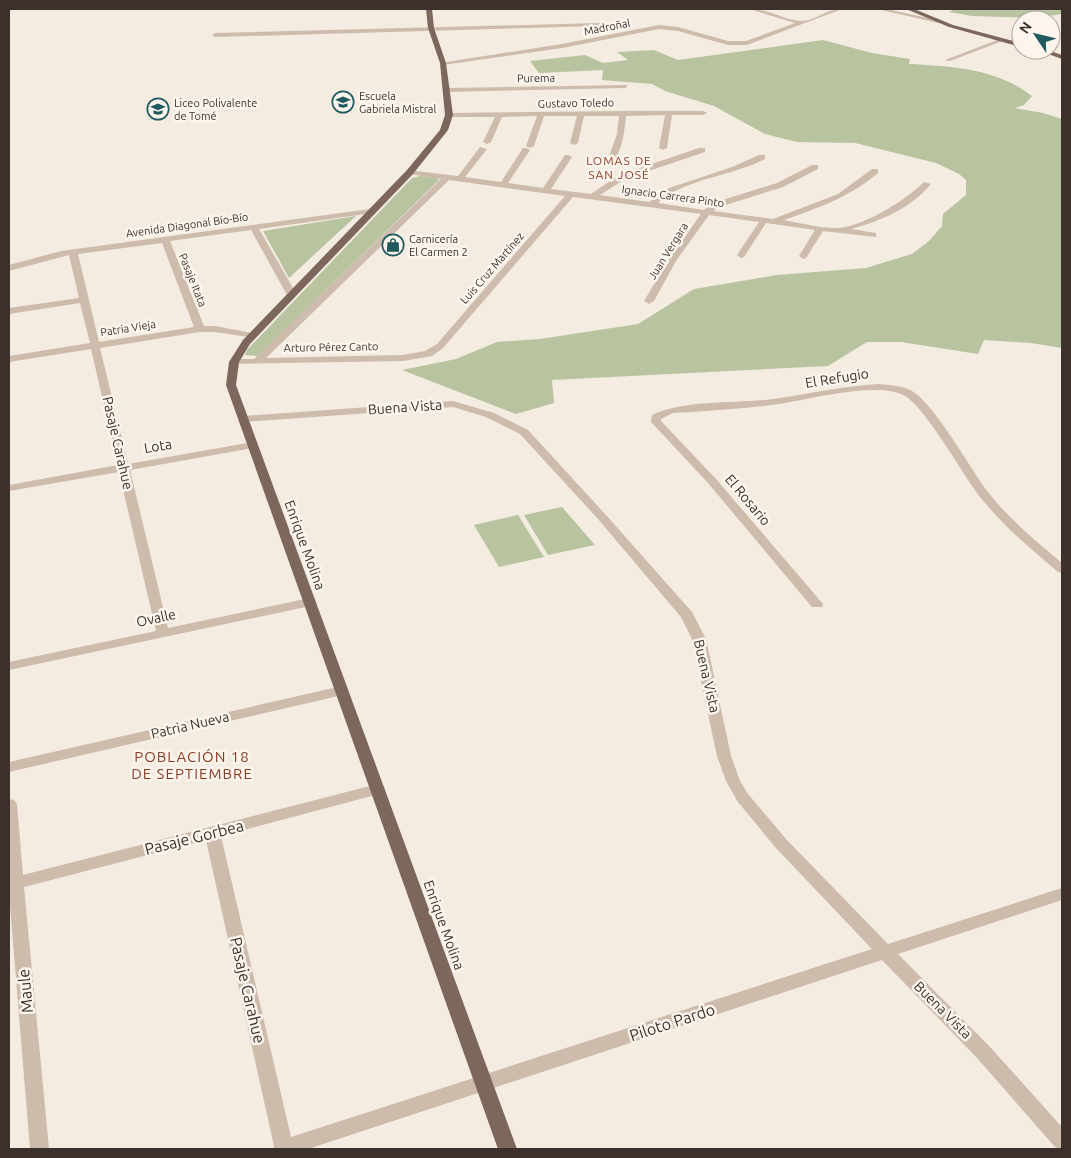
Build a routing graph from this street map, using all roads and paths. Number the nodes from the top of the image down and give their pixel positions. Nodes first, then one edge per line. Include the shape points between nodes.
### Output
1 (752, 9) edge
2 (839, 9) edge
3 (880, 9) edge
4 (913, 9) edge
5 (427, 19) edge
6 (938, 21) junction
7 (802, 23) junction
8 (598, 24) dead end
9 (293, 25) dead end
10 (244, 26) dead end
11 (215, 35) dead end
12 (1002, 40) junction
13 (1011, 42) edge
14 (948, 60) dead end
15 (443, 63) junction
16 (625, 86) dead end
17 (446, 90) junction
18 (623, 113) junction
19 (669, 113) junction
20 (703, 113) dead end
21 (499, 114) junction
22 (541, 114) junction
23 (581, 114) junction
24 (449, 115) junction
25 (574, 144) dead end
26 (664, 148) dead end
27 (702, 150) dead end
28 (568, 157) dead end
29 (762, 157) dead end
30 (612, 159) dead end
31 (815, 167) dead end
32 (875, 171) dead end
33 (410, 172) junction
34 (446, 177) junction
35 (460, 179) junction
36 (502, 184) junction
37 (927, 184) dead end
38 (546, 190) junction
39 (571, 194) junction
40 (592, 197) junction
41 (651, 205) junction
42 (370, 211) junction
43 (706, 212) junction
44 (764, 220) junction
45 (773, 222) junction
46 (254, 228) junction
47 (820, 228) junction
48 (839, 231) junction
49 (873, 235) dead end
50 (165, 240) junction
51 (73, 253) junction
52 (742, 255) dead end
53 (803, 256) dead end
54 (9, 268) edge
55 (292, 295) junction
56 (84, 300) junction
57 (649, 301) dead end
58 (9, 311) edge
59 (200, 329) junction
60 (252, 336) junction
61 (95, 346) junction
62 (428, 354) joint
63 (9, 359) edge
64 (256, 361) junction
65 (234, 362) junction
66 (656, 417) joint
67 (243, 419) junction
68 (253, 445) junction
69 (124, 468) junction
70 (9, 488) edge
71 (1062, 569) edge
72 (310, 602) junction
73 (817, 604) dead end
74 (163, 633) junction
75 (9, 666) edge
76 (342, 691) junction
77 (9, 767) edge
78 (378, 789) junction
79 (9, 804) edge
80 (212, 832) junction
81 (12, 884) edge
82 (1062, 894) edge
83 (885, 952) junction
84 (486, 1084) junction
85 (1062, 1141) edge
86 (307, 1145) edge
87 (39, 1149) edge
88 (283, 1149) edge
89 (508, 1149) edge

1 - 7 street
2 - 7 street, Madroñal
3 - 6 street
4 - 6 main road
5 - 8 street
5 - 11 street
5 - 15 main road, Enrique Molina
6 - 12 main road
7 - 15 street, Madroñal via 742,43 728,43 675,28 659,27
9 - 10 street
12 - 13 main road
12 - 14 street
15 - 17 main road, Enrique Molina
16 - 17 street, Purema
17 - 24 main road, Enrique Molina
18 - 19 street, Gustavo Toledo
18 - 23 street, Gustavo Toledo
18 - 30 street via 621,134
19 - 20 street, Gustavo Toledo
19 - 26 street
21 - 22 street, Gustavo Toledo
21 - 24 street, Gustavo Toledo
21 - 35 street via 485,146
22 - 23 street, Gustavo Toledo
22 - 36 street via 528,148
23 - 25 street
24 - 33 main road, Enrique Molina via 440,137
27 - 40 street via 626,175
28 - 38 street
29 - 41 street via 741,168 669,192
31 - 43 street via 780,185 716,205
32 - 45 street via 835,198
33 - 34 street, Ignacio Carrera Pinto
33 - 42 main road, Enrique Molina
34 - 35 street, Ignacio Carrera Pinto
34 - 64 street
35 - 36 street, Ignacio Carrera Pinto
36 - 38 street, Ignacio Carrera Pinto
37 - 48 street via 895,209
38 - 39 street, Ignacio Carrera Pinto
39 - 40 street, Ignacio Carrera Pinto
39 - 62 street, Luis Cruz Martínez via 440,346
40 - 41 street, Ignacio Carrera Pinto
41 - 43 street, Ignacio Carrera Pinto
42 - 46 street, Avenida Diagonal Bío-Bío
42 - 55 main road, Enrique Molina
43 - 44 street, Ignacio Carrera Pinto
43 - 57 street, Juan Vergara
44 - 45 street, Ignacio Carrera Pinto
44 - 52 street
45 - 47 street, Ignacio Carrera Pinto
46 - 50 street, Avenida Diagonal Bío-Bío
46 - 55 street
47 - 48 street, Ignacio Carrera Pinto
47 - 53 street
48 - 49 street, Ignacio Carrera Pinto
50 - 51 street, Avenida Diagonal Bío-Bío
50 - 59 street, Pasaje Itata
51 - 54 street, Avenida Diagonal Bío-Bío
51 - 56 street, Pasaje Carahue
55 - 60 main road, Enrique Molina
56 - 58 street
56 - 61 street, Pasaje Carahue
59 - 60 street, Patria Vieja
59 - 61 street, Patria Vieja
60 - 65 main road, Enrique Molina
61 - 63 street, Patria Vieja
61 - 69 street, Pasaje Carahue
62 - 64 street, Arturo Pérez Canto via 402,358
64 - 65 street, Arturo Pérez Canto
65 - 67 main road, Enrique Molina via 231,385
66 - 71 street, El Refugio via 671,410 773,402 863,388 900,390 916,400 998,510
66 - 73 street, El Rosario via 656,422 712,481
67 - 68 main road, Enrique Molina
67 - 83 street, Buena Vista via 453,404 490,415 524,432 687,615 699,640 724,756 733,781 795,858
68 - 69 street, Lota
68 - 72 main road, Enrique Molina
69 - 70 street, Lota
69 - 74 street, Pasaje Carahue
72 - 74 street, Ovalle
72 - 76 main road, Enrique Molina
74 - 75 street, Ovalle
76 - 77 street, Patria Nueva
76 - 78 main road, Enrique Molina
78 - 80 street, Pasaje Gorbea
78 - 84 main road, Enrique Molina
79 - 81 street, Maule
80 - 81 street, Pasaje Gorbea
80 - 88 street, Pasaje Carahue
81 - 87 street, Maule
82 - 83 street, Piloto Pardo
83 - 84 street, Piloto Pardo
83 - 85 street, Buena Vista via 990,1058
84 - 86 street, Piloto Pardo
84 - 89 main road, Enrique Molina
86 - 88 street, Piloto Pardo

